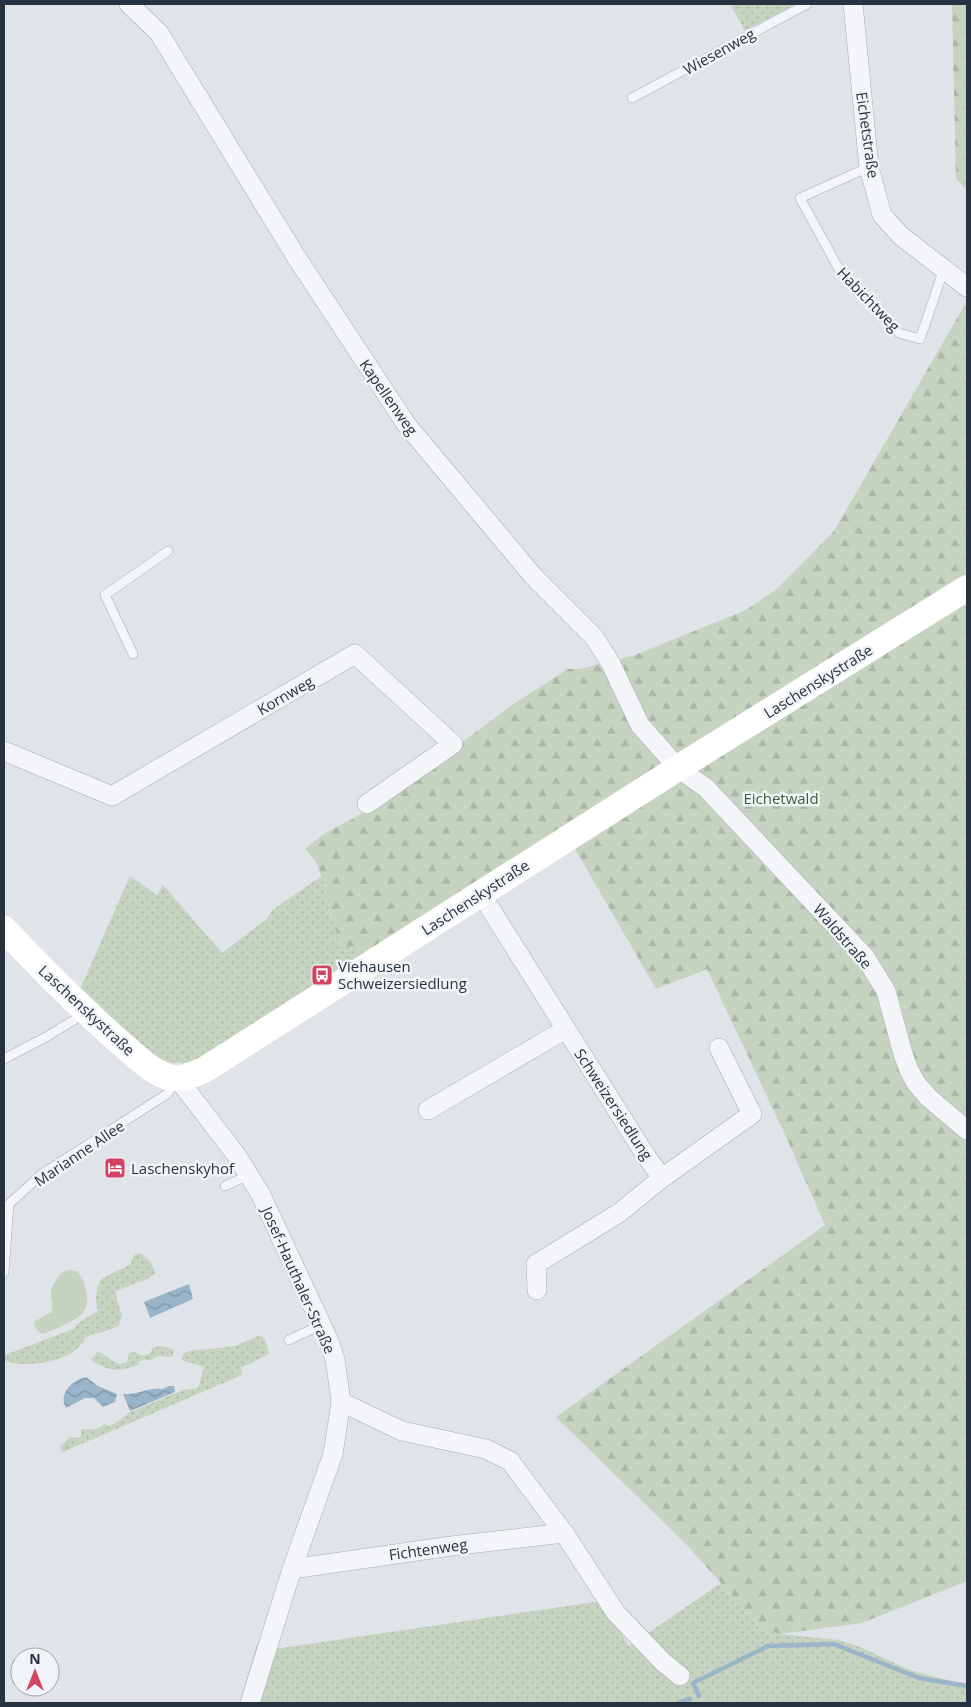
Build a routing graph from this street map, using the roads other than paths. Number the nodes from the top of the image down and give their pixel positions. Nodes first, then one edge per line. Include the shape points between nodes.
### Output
1 (130, 4) edge
2 (807, 4) edge
3 (853, 4) edge
4 (632, 98) dead end
5 (870, 167) junction
6 (944, 269) junction
7 (967, 287) edge
8 (168, 551) dead end
9 (967, 588) edge
10 (133, 654) dead end
11 (4, 751) edge
12 (678, 768) junction
13 (368, 804) dead end
14 (481, 894) junction
15 (4, 929) edge
16 (86, 1012) junction
17 (566, 1029) junction
18 (719, 1048) dead end
19 (4, 1059) edge
20 (178, 1079) junction
21 (428, 1110) dead end
22 (967, 1130) edge
23 (249, 1175) junction
24 (662, 1178) junction
25 (225, 1186) dead end
26 (4, 1272) edge
27 (537, 1290) dead end
28 (321, 1325) junction
29 (289, 1340) dead end
30 (341, 1402) junction
31 (564, 1533) junction
32 (292, 1569) junction
33 (680, 1676) dead end
34 (250, 1703) edge

1 - 12 street, Kapellenweg via 159,33 295,255 406,424 534,577 594,638 611,664 640,725
2 - 4 lane, Wiesenweg
3 - 5 street, Eichetstraße
5 - 6 street, Eichetstraße via 882,215 901,236
5 - 6 lane, Habichtweg via 800,198 840,271 900,334 920,339
6 - 7 street, Eichetstraße
8 - 10 lane via 105,594
9 - 12 street, Laschenskystraße
11 - 13 street, Kornweg via 112,796 355,654 453,744
12 - 14 street, Laschenskystraße
12 - 22 street, Waldstraße via 706,788 865,957 886,991 903,1054 916,1083
14 - 17 street, Schweizersiedlung
14 - 20 street, Laschenskystraße via 204,1070
15 - 16 street, Laschenskystraße
16 - 19 lane
16 - 20 street, Laschenskystraße via 154,1070
17 - 21 street
17 - 24 street, Schweizersiedlung
18 - 24 street via 752,1114
20 - 23 street, Josef-Hauthaler-Straße
20 - 26 lane, Marianne Allee via 167,1094 42,1174 9,1204
23 - 25 lane
23 - 28 street, Josef-Hauthaler-Straße via 261,1194
24 - 27 street via 619,1213 536,1264
28 - 29 lane
28 - 30 street, Josef-Hauthaler-Straße via 335,1359
30 - 31 street via 402,1431 486,1449 510,1461
30 - 32 street, Josef-Hauthaler-Straße via 333,1454
31 - 32 street, Fichtenweg
31 - 33 street via 616,1613
32 - 34 street, Josef-Hauthaler-Straße

